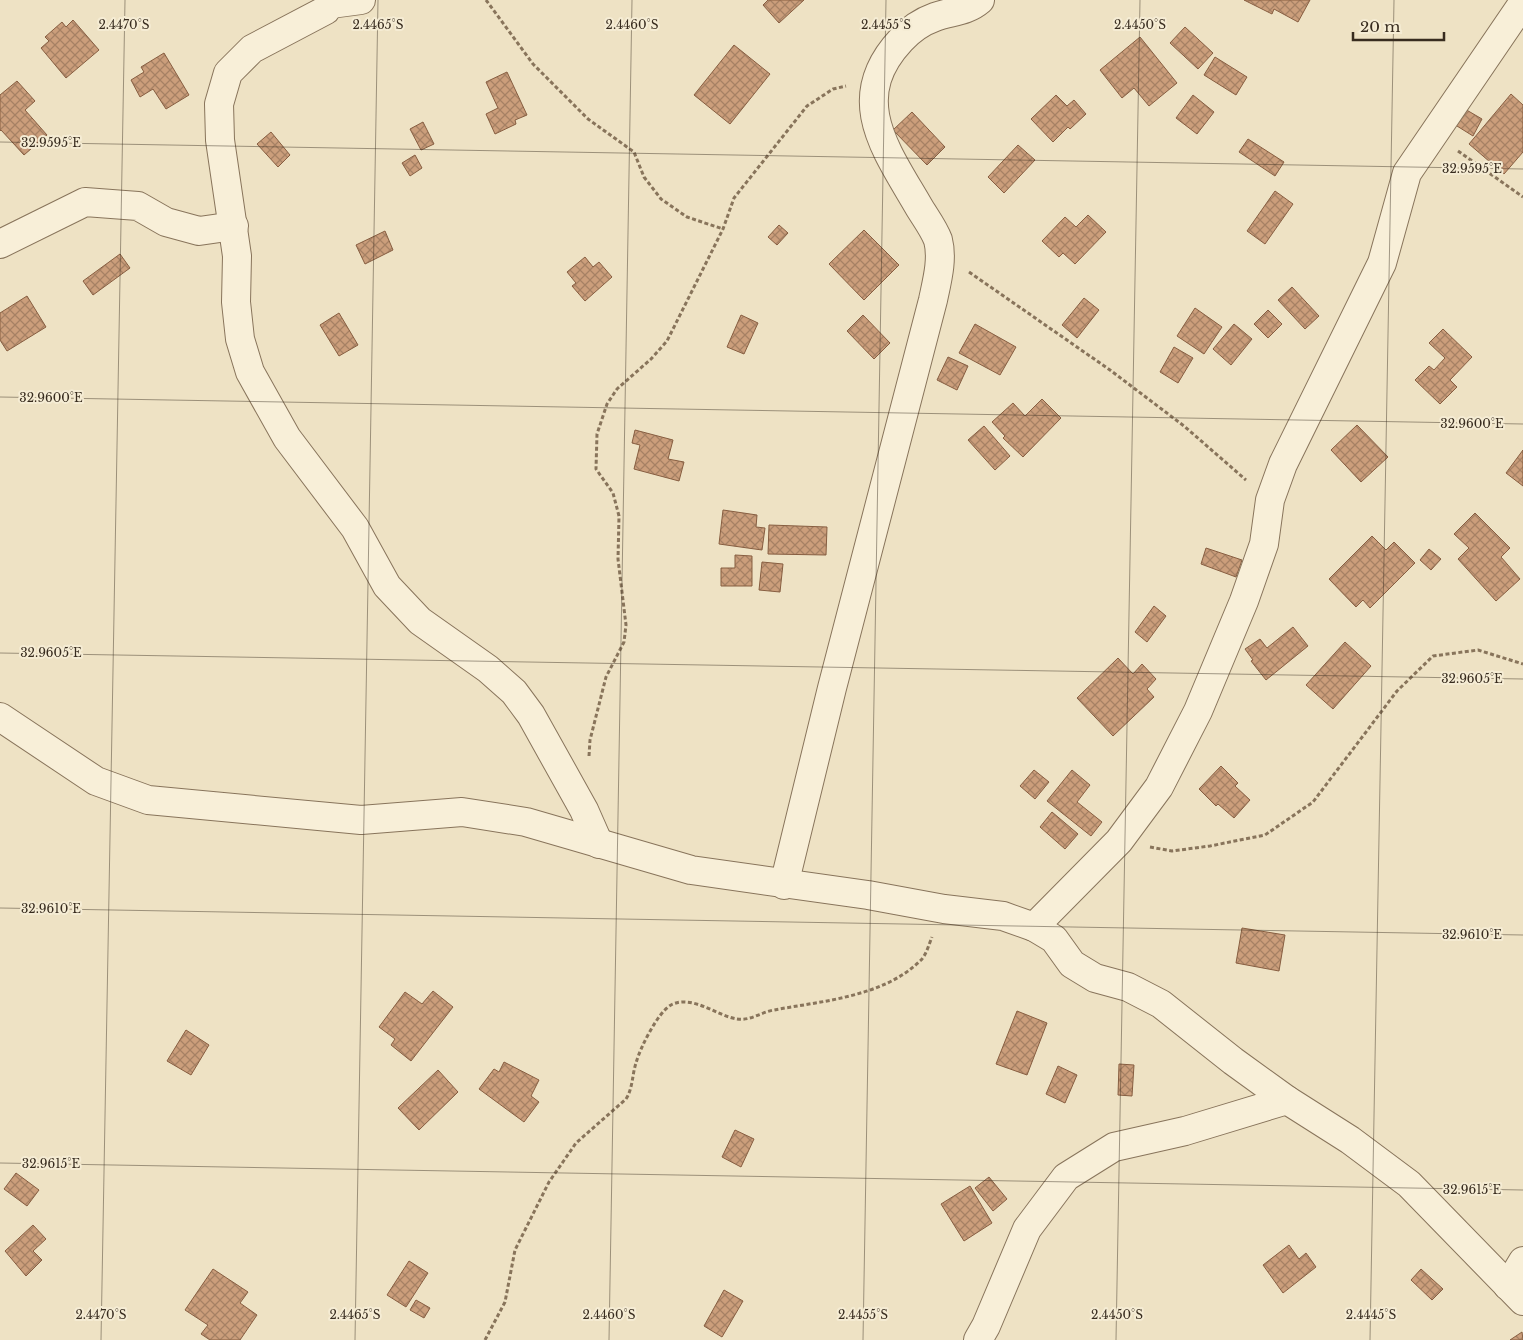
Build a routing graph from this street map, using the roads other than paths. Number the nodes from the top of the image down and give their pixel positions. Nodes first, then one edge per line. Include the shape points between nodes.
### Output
1 (361, 0) edge
2 (980, 0) edge
3 (331, 2) edge
4 (1523, 3) edge
5 (234, 226) junction
6 (0, 244) edge
7 (0, 717) edge
8 (599, 844) junction
9 (784, 885) junction
10 (1034, 926) junction
11 (1287, 1100) junction
12 (1523, 1261) edge
13 (1516, 1293) edge
14 (978, 1340) edge

1 - 3 street
2 - 9 street via 972,7 916,26 887,57 876,78 873,105 878,131 938,240 940,265
3 - 5 street via 318,15 252,50 228,73 219,104 220,140
4 - 10 street via 1407,173 1382,263 1283,464 1270,500 1264,544 1244,601 1198,711 1159,787 1119,841
5 - 6 street via 199,231 166,222 138,206 85,202
5 - 8 street via 240,339 250,372 287,438 355,528 387,586 403,604 438,635 488,669 514,692 531,715 584,810
7 - 8 street via 96,781 148,800 361,820 462,812 526,822
8 - 9 street via 691,870
9 - 10 street via 868,894 1002,916
10 - 11 street via 1054,939 1072,964 1095,978 1128,987 1161,1004
11 - 13 street via 1350,1140 1409,1184
11 - 14 street via 1185,1131 1114,1147 1066,1177 1027,1229
12 - 13 street

